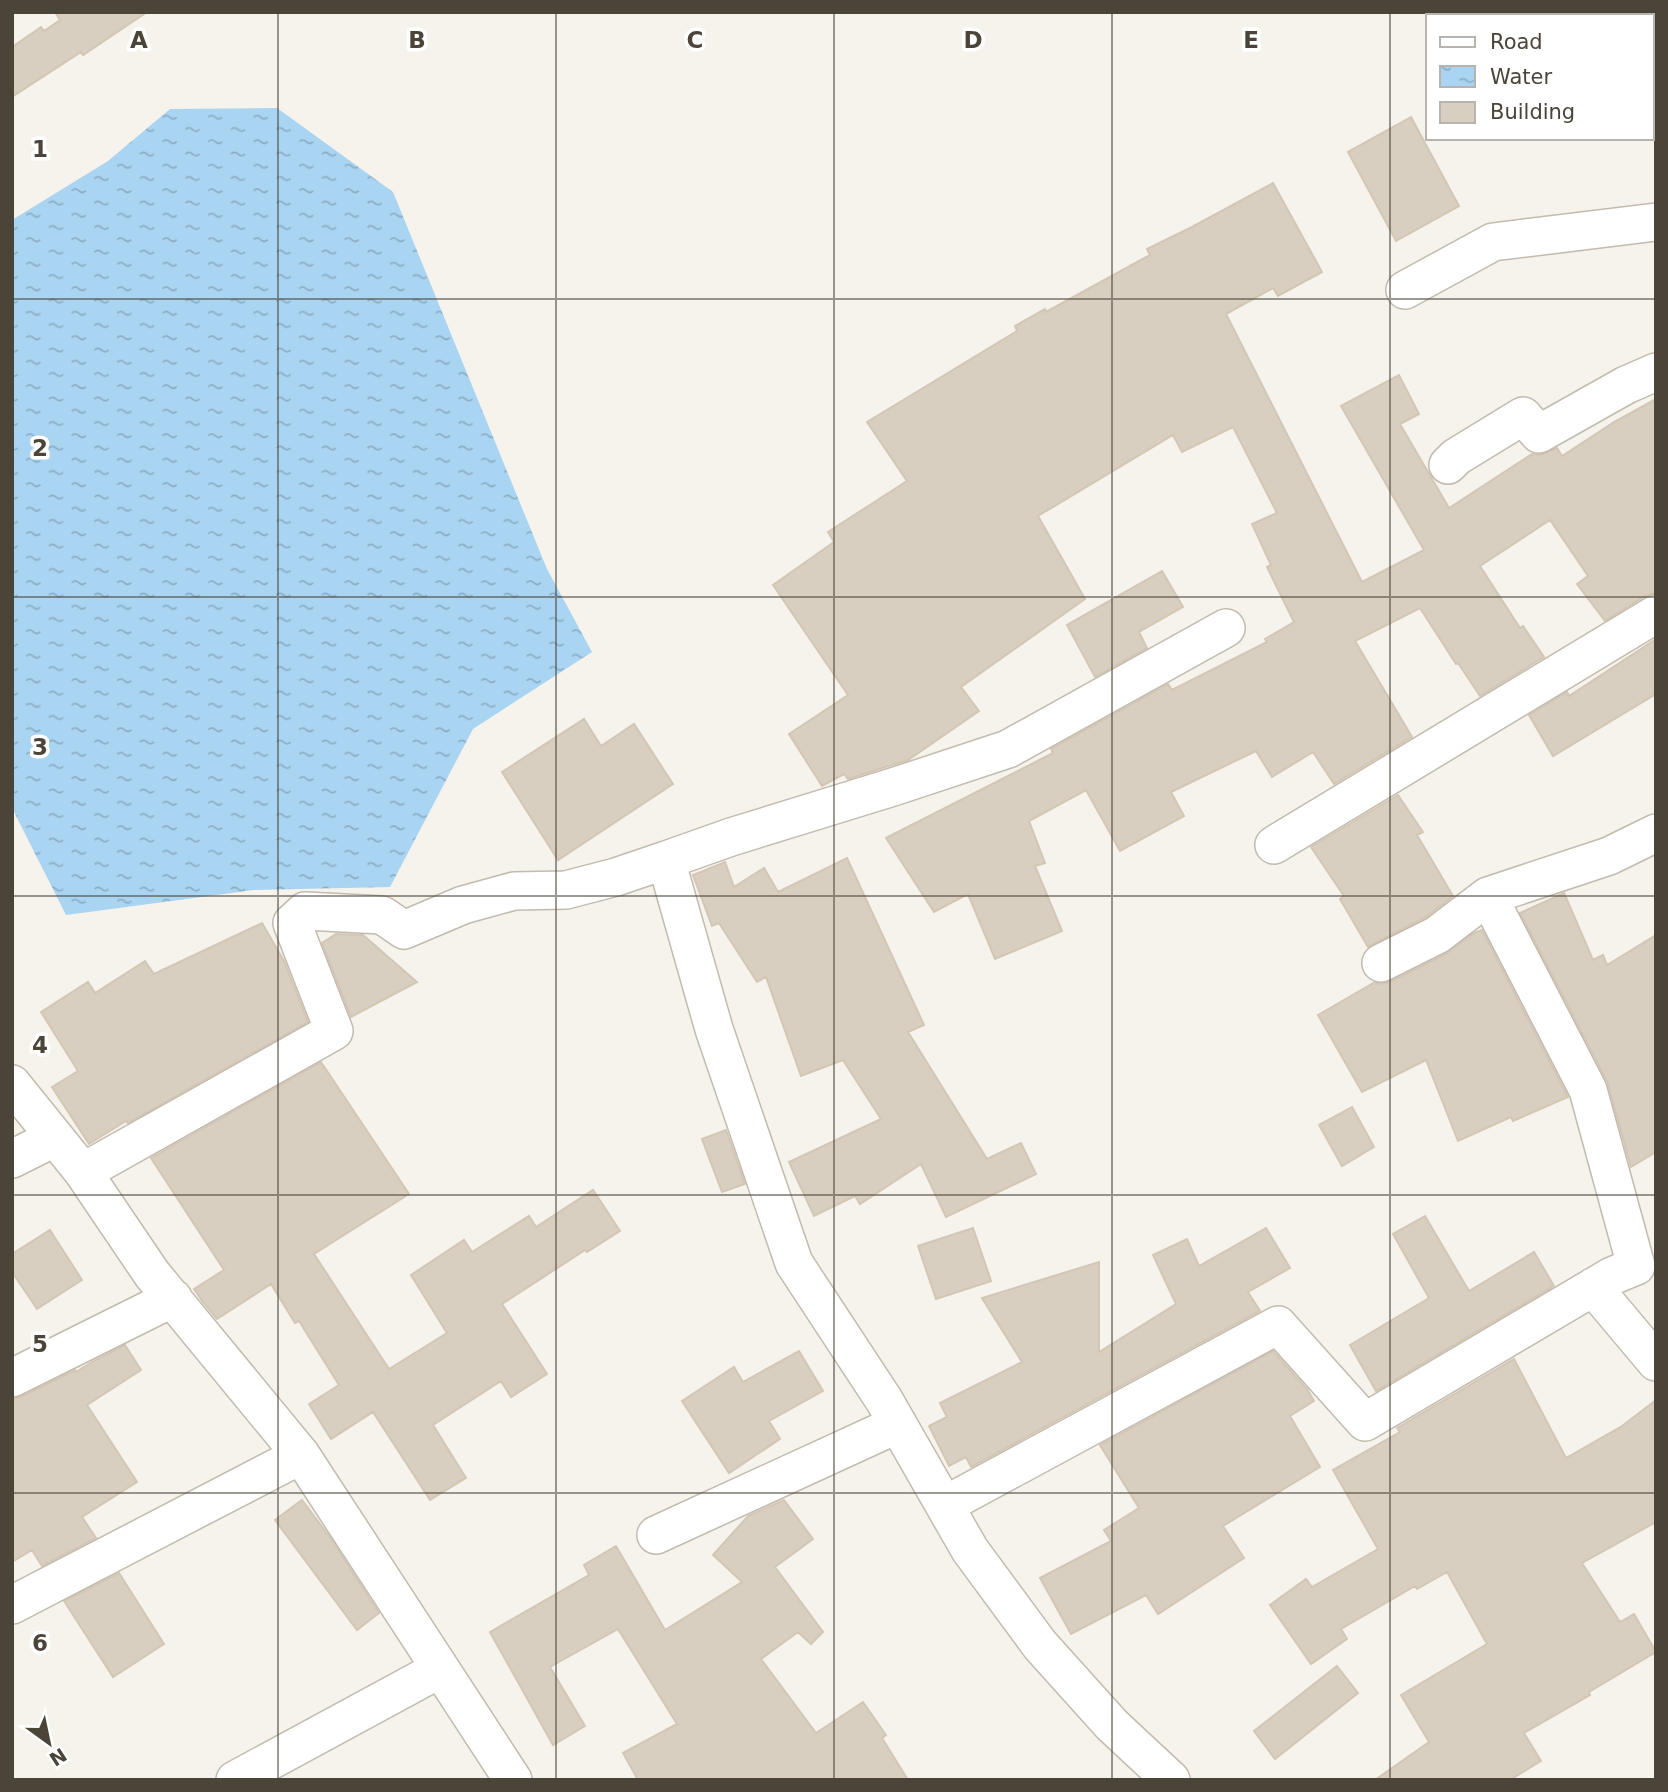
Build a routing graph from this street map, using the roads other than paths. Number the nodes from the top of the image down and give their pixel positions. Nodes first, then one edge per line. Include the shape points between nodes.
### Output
1 (1656, 222) edge
2 (1405, 290) dead end
3 (1656, 372) edge
4 (1448, 465) dead end
5 (1656, 614) edge
6 (1226, 628) dead end
7 (1656, 833) edge
8 (1274, 845) dead end
9 (666, 860) junction
10 (1488, 896) junction
11 (1381, 963) dead end
12 (12, 1084) edge
13 (54, 1138) junction
14 (12, 1159) edge
15 (82, 1172) junction
16 (1593, 1287) junction
17 (173, 1298) junction
18 (1656, 1362) edge
19 (12, 1378) edge
20 (898, 1424) junction
21 (301, 1455) junction
22 (944, 1505) junction
23 (656, 1535) dead end
24 (12, 1605) edge
25 (440, 1669) junction
26 (235, 1780) edge
27 (513, 1780) edge
28 (1171, 1780) edge

1 - 2 street via 1493,242
3 - 4 street via 1539,434 1523,416
5 - 8 street
6 - 9 street via 1008,750
7 - 10 street via 1609,856
9 - 15 street via 566,890 514,891 463,905 404,930 382,915 305,911 292,923 334,1031
9 - 20 street via 714,1029 794,1263
10 - 11 street via 1437,935
10 - 16 street via 1588,1090 1636,1266
12 - 13 street
13 - 14 street
13 - 15 street
15 - 17 street
16 - 18 street
16 - 22 street via 1365,1422 1278,1325
17 - 19 street
17 - 21 street
20 - 22 street
20 - 23 street
21 - 24 street
21 - 25 street
22 - 28 street via 970,1550 1040,1646 1112,1725
25 - 26 street
25 - 27 street

